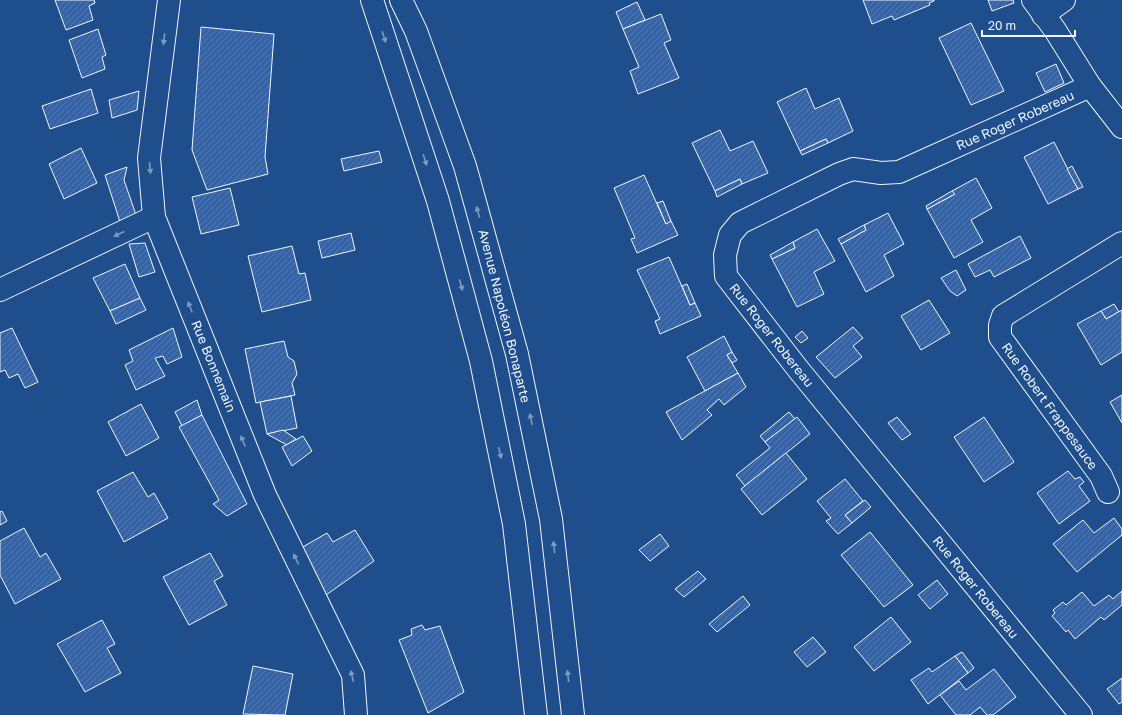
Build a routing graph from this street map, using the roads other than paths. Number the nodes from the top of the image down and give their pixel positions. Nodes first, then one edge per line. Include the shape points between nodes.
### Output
1 (169, 0) edge
2 (372, 0) edge
3 (401, 0) edge
4 (1064, 0) edge
5 (1038, 8) edge
6 (1090, 86) junction
7 (1122, 127) edge
8 (154, 217) junction
9 (1122, 243) edge
10 (0, 290) edge
11 (1108, 492) dead end
12 (356, 715) edge
13 (536, 715) edge
14 (573, 715) edge
15 (1081, 715) edge

1 -> 8 street, Rue Bonnemain via 150,158
2 -> 13 street via 438,201 481,361 514,524
14 -> 3 street, Avenue Napoléon Bonaparte via 551,520 517,354 465,166 416,32
4 - 5 street
5 - 6 street
6 - 7 street
6 - 15 street, Rue Roger Robereau via 899,172 882,173 853,169 839,174 740,223 730,235 725,255 726,276
8 -> 10 street
12 -> 8 street, Rue Bonnemain via 353,676 265,496
9 - 11 street, Rue Robert Frappesauce via 1003,316 1000,325 1000,337 1101,476

